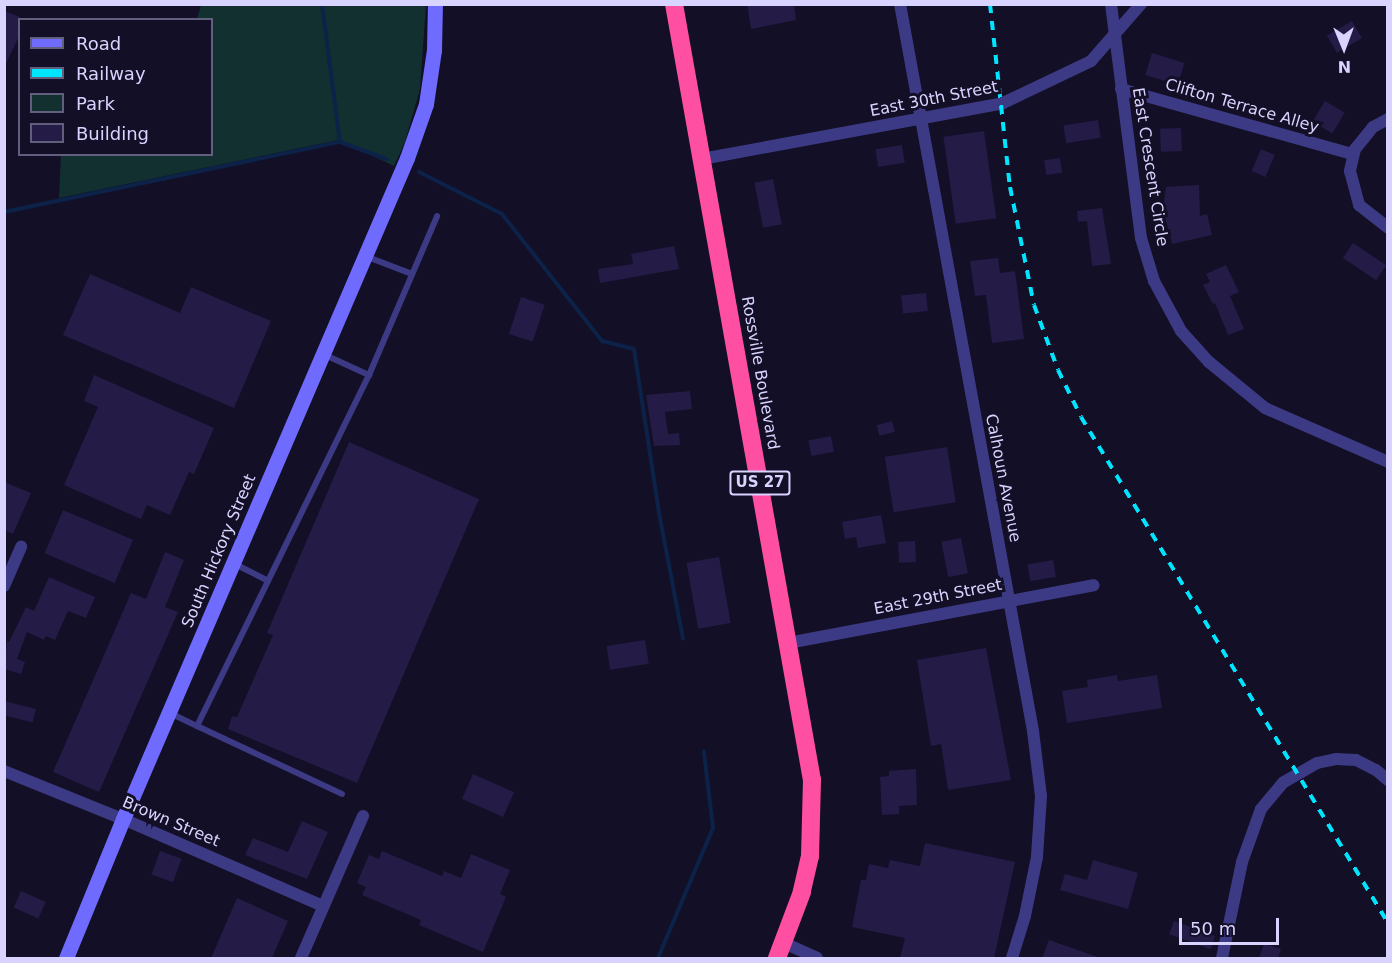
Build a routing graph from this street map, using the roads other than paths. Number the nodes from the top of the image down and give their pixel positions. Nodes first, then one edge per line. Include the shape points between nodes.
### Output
1 (435, 4) edge
2 (674, 4) edge
3 (900, 4) edge
4 (1111, 4) edge
5 (1141, 4) edge
6 (1114, 36) junction
7 (1121, 89) junction
8 (1388, 119) edge
9 (919, 120) junction
10 (1353, 154) junction
11 (702, 159) junction
12 (437, 216) dead end
13 (1388, 228) edge
14 (365, 256) junction
15 (412, 274) junction
16 (323, 354) junction
17 (369, 375) junction
18 (1388, 462) edge
19 (21, 547) dead end
20 (233, 562) junction
21 (267, 580) junction
22 (1094, 585) dead end
23 (4, 586) edge
24 (1010, 600) junction
25 (788, 643) junction
26 (170, 713) junction
27 (197, 726) junction
28 (4, 771) edge
29 (1388, 780) edge
30 (342, 794) dead end
31 (363, 816) dead end
32 (123, 819) junction
33 (323, 906) junction
34 (780, 951) edge
35 (66, 958) edge
36 (301, 958) edge
37 (817, 958) edge
38 (1012, 958) edge
39 (1222, 958) edge

1 - 14 street, South Hickory Street via 434,50 426,104
2 - 11 highway, Rossville Boulevard / US 27
3 - 9 street, Calhoun Avenue
4 - 6 street, East Crescent Circle
5 - 6 street, East 30th Street
6 - 7 street, East Crescent Circle
6 - 9 street, East 30th Street via 1091,61 1012,99
7 - 10 street, Clifton Terrace Alley
7 - 18 street, East Crescent Circle via 1141,238 1154,281 1181,331 1209,362 1265,408
8 - 10 street via 1373,128
9 - 11 street, East 30th Street
9 - 24 street, Calhoun Avenue
10 - 13 street via 1350,171 1359,205
11 - 25 highway, Rossville Boulevard / US 27
12 - 15 lane
14 - 15 lane
14 - 16 street, South Hickory Street
15 - 17 lane
16 - 17 lane
16 - 20 street, South Hickory Street
17 - 21 lane
19 - 23 street
20 - 21 lane
20 - 26 street, South Hickory Street
21 - 27 lane
22 - 24 street, East 29th Street
24 - 25 street, East 29th Street
24 - 38 street, Calhoun Avenue via 1041,796 1037,857
25 - 34 highway, Rossville Boulevard / US 27 via 812,780 810,856 802,892
26 - 27 lane
26 - 32 street, South Hickory Street
27 - 30 lane
28 - 32 street, Brown Street
29 - 39 street via 1356,760 1336,759 1317,763 1284,782 1261,809 1242,862
31 - 33 street
32 - 33 street, Brown Street
32 - 35 street, South Hickory Street
33 - 36 street
34 - 37 street

